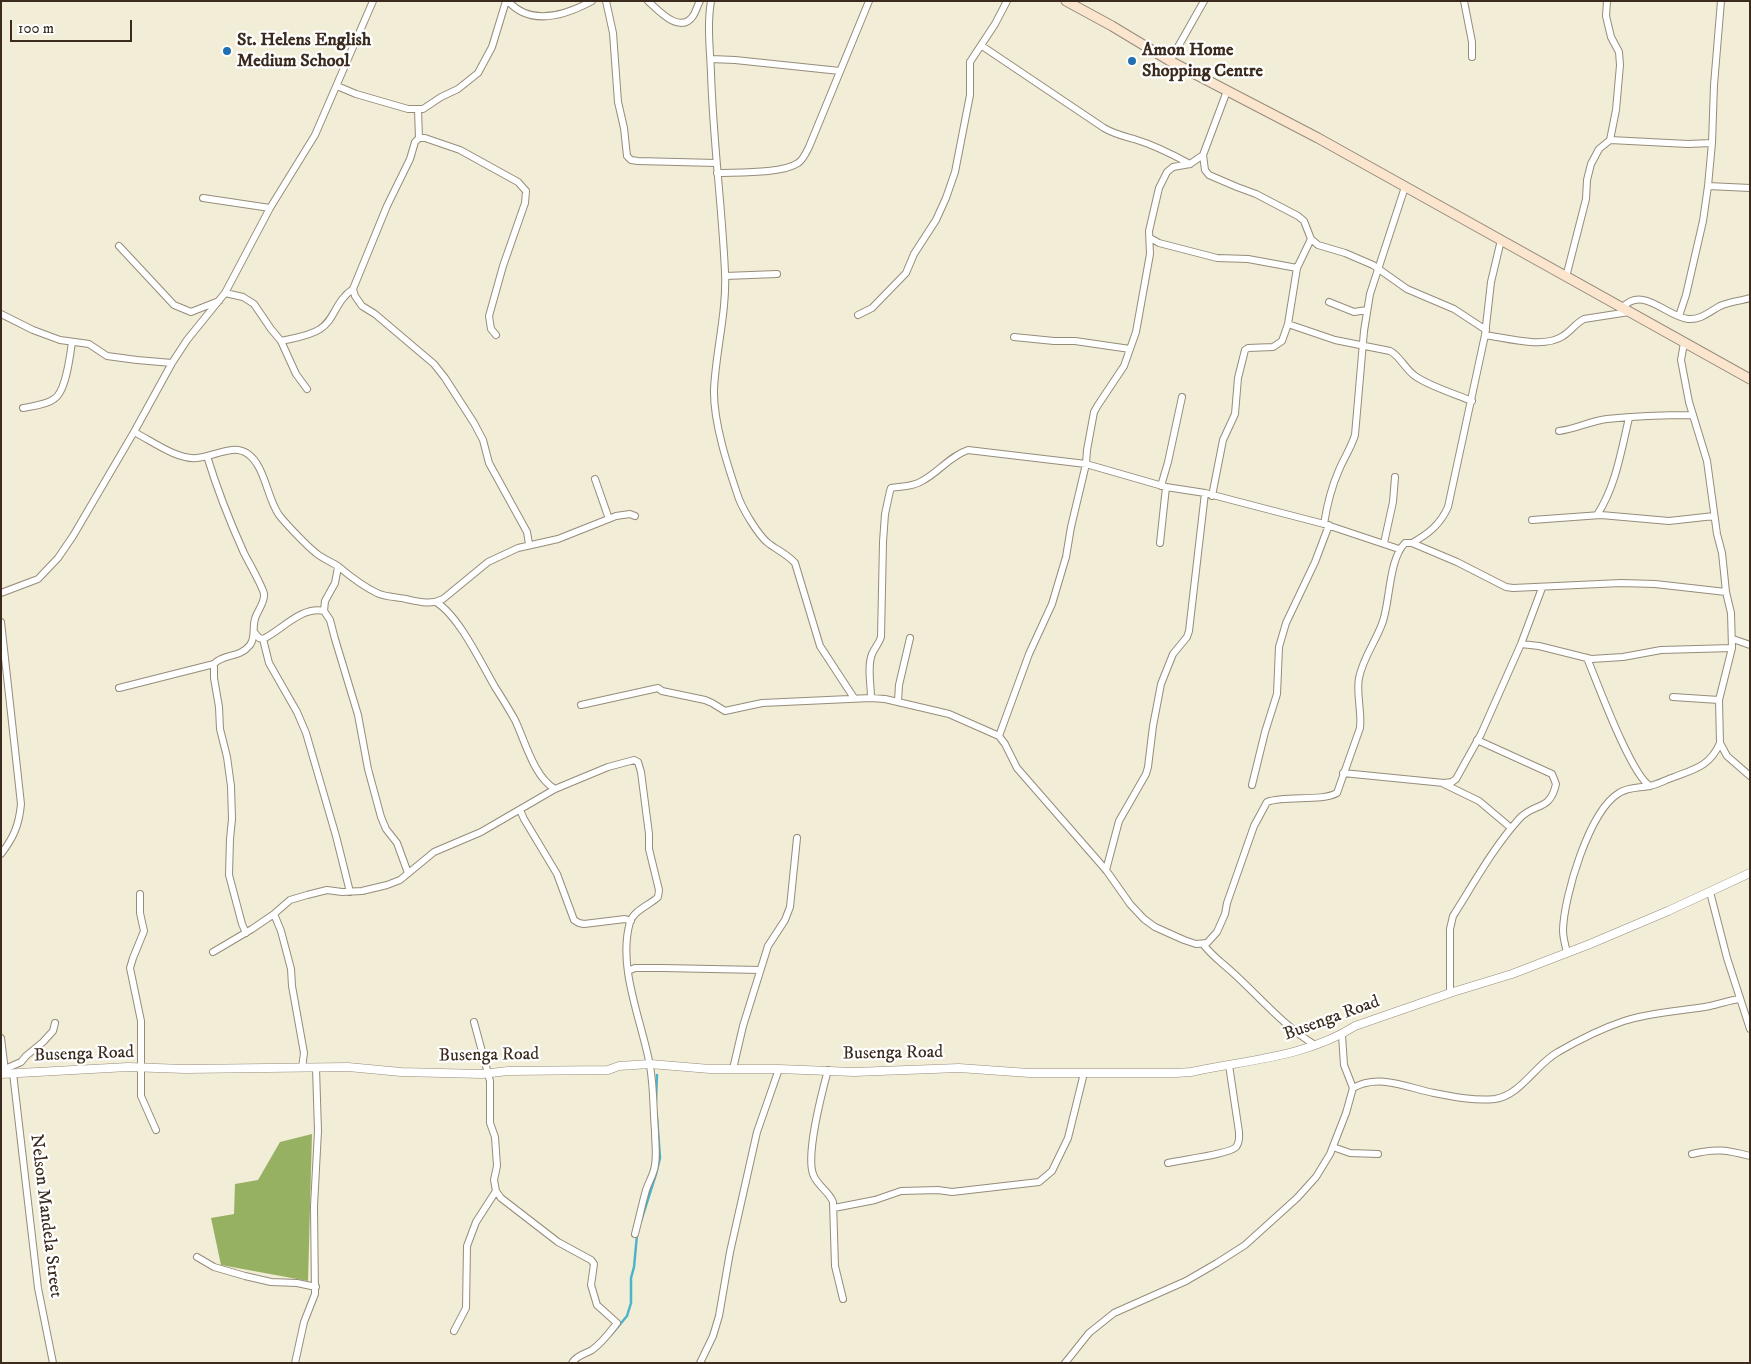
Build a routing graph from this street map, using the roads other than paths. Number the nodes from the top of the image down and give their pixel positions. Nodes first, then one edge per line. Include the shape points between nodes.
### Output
1 (373, 1) edge
2 (507, 1) edge
3 (592, 1) edge
4 (606, 1) edge
5 (648, 1) edge
6 (700, 1) edge
7 (710, 1) edge
8 (869, 1) edge
9 (1007, 1) edge
10 (1066, 1) edge
11 (1204, 1) edge
12 (1464, 1) edge
13 (1607, 1) edge
14 (1721, 1) edge
15 (982, 46) junction
16 (1472, 57) dead end
17 (711, 59) junction
18 (1170, 61) junction
19 (840, 71) junction
20 (337, 86) junction
21 (1226, 91) junction
22 (418, 109) junction
23 (419, 138) junction
24 (1610, 140) junction
25 (1712, 143) junction
26 (1203, 155) junction
27 (716, 162) junction
28 (1190, 164) junction
29 (717, 172) junction
30 (1708, 186) junction
31 (1405, 187) junction
32 (1750, 188) edge
33 (203, 198) dead end
34 (270, 208) junction
35 (1150, 238) junction
36 (1311, 238) junction
37 (1501, 240) junction
38 (119, 246) dead end
39 (1297, 268) junction
40 (1377, 268) junction
41 (777, 274) dead end
42 (725, 276) junction
43 (1566, 277) junction
44 (353, 289) junction
45 (225, 293) junction
46 (1750, 298) edge
47 (219, 301) junction
48 (1329, 302) dead end
49 (1366, 310) junction
50 (1625, 310) junction
51 (1, 314) edge
52 (858, 315) dead end
53 (1679, 316) junction
54 (1288, 324) junction
55 (1486, 333) junction
56 (496, 336) dead end
57 (1014, 338) dead end
58 (282, 341) junction
59 (72, 342) junction
60 (1684, 343) junction
61 (1363, 347) junction
62 (1130, 349) junction
63 (172, 363) junction
64 (1750, 379) edge
65 (307, 389) dead end
66 (1182, 397) dead end
67 (1472, 401) junction
68 (23, 408) dead end
69 (1693, 415) junction
70 (1628, 418) junction
71 (1558, 431) dead end
72 (134, 432) junction
73 (207, 456) junction
74 (1086, 464) junction
75 (1396, 477) dead end
76 (595, 479) dead end
77 (1163, 486) junction
78 (1205, 494) junction
79 (1212, 496) junction
80 (1597, 515) junction
81 (634, 516) dead end
82 (1714, 516) junction
83 (609, 518) junction
84 (1532, 520) dead end
85 (1326, 524) junction
86 (1160, 542) dead end
87 (1384, 543) junction
88 (1412, 543) junction
89 (529, 544) junction
90 (1399, 549) junction
91 (338, 567) junction
92 (1542, 588) junction
93 (1726, 592) junction
94 (1, 593) edge
95 (436, 602) junction
96 (324, 611) junction
97 (1, 622) edge
98 (254, 632) junction
99 (910, 638) dead end
100 (264, 639) junction
101 (1733, 639) junction
102 (1521, 644) junction
103 (1750, 645) edge
104 (1732, 648) junction
105 (1587, 658) junction
106 (214, 664) junction
107 (118, 688) dead end
108 (1673, 697) dead end
109 (854, 698) junction
110 (871, 698) junction
111 (1719, 700) junction
112 (898, 701) junction
113 (581, 706) dead end
114 (999, 736) junction
115 (1477, 740) junction
116 (1720, 743) junction
117 (1343, 773) junction
118 (1750, 776) edge
119 (1444, 783) junction
120 (1252, 785) dead end
121 (1650, 786) junction
122 (555, 789) junction
123 (520, 810) junction
124 (1511, 828) junction
125 (797, 838) dead end
126 (1, 854) edge
127 (1106, 870) junction
128 (408, 873) junction
129 (1750, 873) edge
130 (350, 892) junction
131 (1710, 892) junction
132 (140, 894) dead end
133 (274, 914) junction
134 (630, 921) junction
135 (246, 933) junction
136 (1203, 944) junction
137 (213, 952) dead end
138 (1567, 952) junction
139 (760, 970) junction
140 (628, 971) junction
141 (1450, 993) junction
142 (1740, 999) junction
143 (474, 1022) dead end
144 (55, 1023) dead end
145 (1750, 1029) edge
146 (1342, 1035) junction
147 (1, 1038) edge
148 (1315, 1045) junction
149 (650, 1064) junction
150 (1229, 1065) junction
151 (142, 1067) junction
152 (302, 1068) junction
153 (316, 1068) junction
154 (733, 1069) junction
155 (778, 1069) junction
156 (828, 1070) junction
157 (6, 1072) edge
158 (487, 1073) junction
159 (1084, 1074) junction
160 (1353, 1088) junction
161 (156, 1130) dead end
162 (1333, 1147) junction
163 (1378, 1154) dead end
164 (1692, 1154) dead end
165 (1750, 1156) edge
166 (1168, 1163) dead end
167 (496, 1191) junction
168 (834, 1208) junction
169 (634, 1234) dead end
170 (197, 1256) dead end
171 (316, 1287) junction
172 (844, 1299) dead end
173 (454, 1331) dead end
174 (53, 1363) edge
175 (294, 1363) edge
176 (572, 1363) edge
177 (700, 1363) edge
178 (1065, 1363) edge

1 - 20 street
2 - 3 street via 536,18
2 - 22 street via 492,47 478,73 458,90
4 - 27 street via 613,32 618,102 627,156 638,161
5 - 6 street via 668,19 678,23 692,18
7 - 17 street
8 - 19 street
9 - 15 street
10 - 18 main road
11 - 18 street
12 - 16 street
13 - 24 street via 1606,16 1611,37 1620,52 1616,110
14 - 25 street
15 - 28 street via 1116,135 1169,152
15 - 52 street via 970,62 969,102 955,172 943,206 906,273 872,308
17 - 19 street
17 - 27 street
18 - 21 main road
19 - 29 street via 809,148 800,162 769,170
20 - 22 street via 356,94
20 - 34 street via 315,135
21 - 26 street
21 - 31 main road
22 - 23 street
23 - 44 street
23 - 56 street via 460,150 518,182 526,192 490,316 490,330
24 - 25 street
24 - 43 street via 1599,149 1591,164 1586,199
25 - 30 street
26 - 28 street
26 - 36 street via 1209,175 1298,216 1304,221
27 - 29 street
28 - 35 street via 1173,167 1167,172 1154,204
29 - 42 street
30 - 32 street
30 - 53 street via 1703,221
31 - 37 main road
31 - 40 street
33 - 34 street
34 - 45 street
35 - 39 street via 1217,258 1248,259
35 - 62 street via 1136,332
36 - 39 street
36 - 40 street via 1318,245
37 - 43 main road
37 - 55 street via 1491,282
38 - 47 street via 174,305 191,312
39 - 54 street
40 - 49 street
40 - 55 street via 1407,289 1454,309
41 - 42 street
42 - 109 street via 715,407 734,482 741,503 763,538 786,554 797,567 820,646
43 - 50 main road
44 - 58 street via 339,302 321,329
44 - 89 street via 362,306 434,364 445,378 483,440 489,463 527,532
45 - 47 street
45 - 58 street via 243,297 254,304
46 - 53 street via 1721,306 1696,319
47 - 63 street
48 - 49 street via 1354,312
49 - 61 street
50 - 53 street via 1632,300 1640,300
50 - 55 street via 1579,321 1562,337 1547,342
50 - 60 main road
51 - 59 street via 33,330
54 - 61 street
54 - 79 street via 1278,344 1245,350 1238,378 1235,414 1223,440
55 - 67 street
57 - 62 street via 1082,341
58 - 65 street via 296,374
59 - 63 street via 89,344 107,356
59 - 68 street via 57,397
60 - 64 main road
60 - 69 street via 1681,360
61 - 67 street via 1392,353 1416,377
61 - 85 street via 1355,435 1329,496
62 - 74 street via 1124,366 1094,412
63 - 72 street
66 - 77 street
67 - 88 street via 1448,507 1435,528
69 - 70 street
69 - 82 street via 1707,461
70 - 71 street via 1607,419
70 - 80 street via 1618,466
72 - 73 street via 180,456
72 - 94 street via 53,564 38,580
73 - 91 street via 232,450 242,450 250,455 258,465 279,515 316,553
73 - 98 street via 264,593 264,601 255,618
74 - 77 street
74 - 110 street via 968,450 924,481 891,488 885,514 881,637 870,663
74 - 114 street via 1066,557 1052,604
75 - 87 street
76 - 83 street
77 - 78 street
77 - 86 street
78 - 79 street
78 - 127 street via 1189,631 1166,670 1146,774 1119,821
79 - 85 street
80 - 82 street via 1657,521
80 - 84 street
81 - 83 street via 624,514
82 - 93 street
83 - 89 street via 558,539
85 - 87 street
85 - 120 street via 1315,562 1286,623 1279,647 1277,694
87 - 90 street
88 - 90 street via 1405,543
88 - 92 street via 1506,587
89 - 95 street via 488,562
90 - 117 street via 1383,620 1361,669 1358,691 1360,728
91 - 95 street via 379,594
91 - 96 street
92 - 93 street via 1621,583
92 - 102 street
93 - 101 street
95 - 122 street via 450,613 466,637 514,718 543,778
96 - 100 street via 292,619
96 - 128 street via 333,627 358,715 381,817 386,830 397,843
97 - 126 street via 22,804 20,820
98 - 100 street
98 - 106 street via 253,641 243,652 219,658
99 - 112 street
100 - 130 street via 269,663 306,733
101 - 103 street
101 - 104 street
102 - 105 street
102 - 115 street
104 - 105 street via 1661,650 1623,657
104 - 111 street
105 - 121 street via 1630,760 1645,784
106 - 107 street
106 - 135 street via 220,729 231,786 229,875
108 - 111 street
109 - 110 street
109 - 113 street via 762,703 726,712 712,702 658,688
110 - 112 street
111 - 116 street
112 - 114 street via 949,714
114 - 127 street via 1017,768
115 - 119 street via 1456,779
115 - 124 street via 1540,767 1552,774 1555,780 1555,789 1545,804 1528,810
116 - 118 street via 1727,756
116 - 121 street via 1716,753 1705,764
117 - 119 street
117 - 136 street via 1336,793 1331,796 1271,801 1265,805 1254,826 1217,932
119 - 124 street via 1480,801
121 - 138 street via 1617,794 1608,802 1595,824 1578,861 1568,896 1563,929
122 - 123 street
122 - 134 street via 615,764 629,760 638,762 649,849 659,890 658,897
123 - 128 street via 481,832 442,847
123 - 134 street via 557,874 574,920 584,924
124 - 141 street via 1453,916
125 - 139 street via 790,907 786,920 768,946
127 - 136 street via 1144,919 1184,940
128 - 130 street via 382,887
129 - 131 street, Busenga Road
130 - 133 street via 327,890 307,895 290,900
131 - 138 street, Busenga Road
131 - 142 street
132 - 151 street via 144,931 130,968 141,1021
133 - 135 street
133 - 152 street via 282,931 291,969 304,1053
134 - 140 street via 626,950
135 - 137 street
136 - 148 street via 1278,1017
138 - 141 street, Busenga Road via 1512,974
139 - 140 street via 635,968
139 - 154 street
140 - 149 street
141 - 146 street, Busenga Road via 1355,1026
142 - 145 street
142 - 160 street via 1624,1021 1557,1052 1510,1093 1496,1098 1464,1098 1393,1082 1366,1083
143 - 158 street
144 - 157 street via 43,1042
146 - 148 street, Busenga Road
146 - 160 street via 1344,1065
147 - 157 street, Nelson Mandela Street
148 - 150 street, Busenga Road
149 - 154 street, Busenga Road
149 - 158 street, Busenga Road via 608,1070
149 - 169 street via 656,1164
150 - 159 street, Busenga Road via 1176,1074
150 - 166 street via 1239,1132 1237,1146 1226,1152
151 - 152 street, Busenga Road
151 - 157 street, Busenga Road
151 - 161 street via 141,1096
152 - 153 street, Busenga Road
153 - 158 street, Busenga Road
153 - 171 street
154 - 155 street, Busenga Road
155 - 156 street, Busenga Road
155 - 177 street via 757,1132 719,1316
156 - 159 street, Busenga Road via 959,1068 1029,1074
156 - 168 street via 811,1160 816,1181 831,1197
157 - 174 street, Nelson Mandela Street via 38,1288
158 - 167 street via 490,1081 490,1123 496,1145
159 - 168 street via 1068,1138 1052,1171 1039,1182 952,1192 902,1191
160 - 162 street
162 - 163 street via 1350,1153
162 - 178 street via 1324,1166 1304,1191 1245,1245 1186,1281 1114,1313 1089,1332
164 - 165 street via 1716,1149
167 - 173 street via 476,1222 467,1246 466,1308
167 - 176 street via 558,1242 594,1264 591,1284 597,1305 618,1323 601,1342
168 - 172 street via 835,1266
170 - 171 street via 214,1267 245,1276
171 - 175 street

